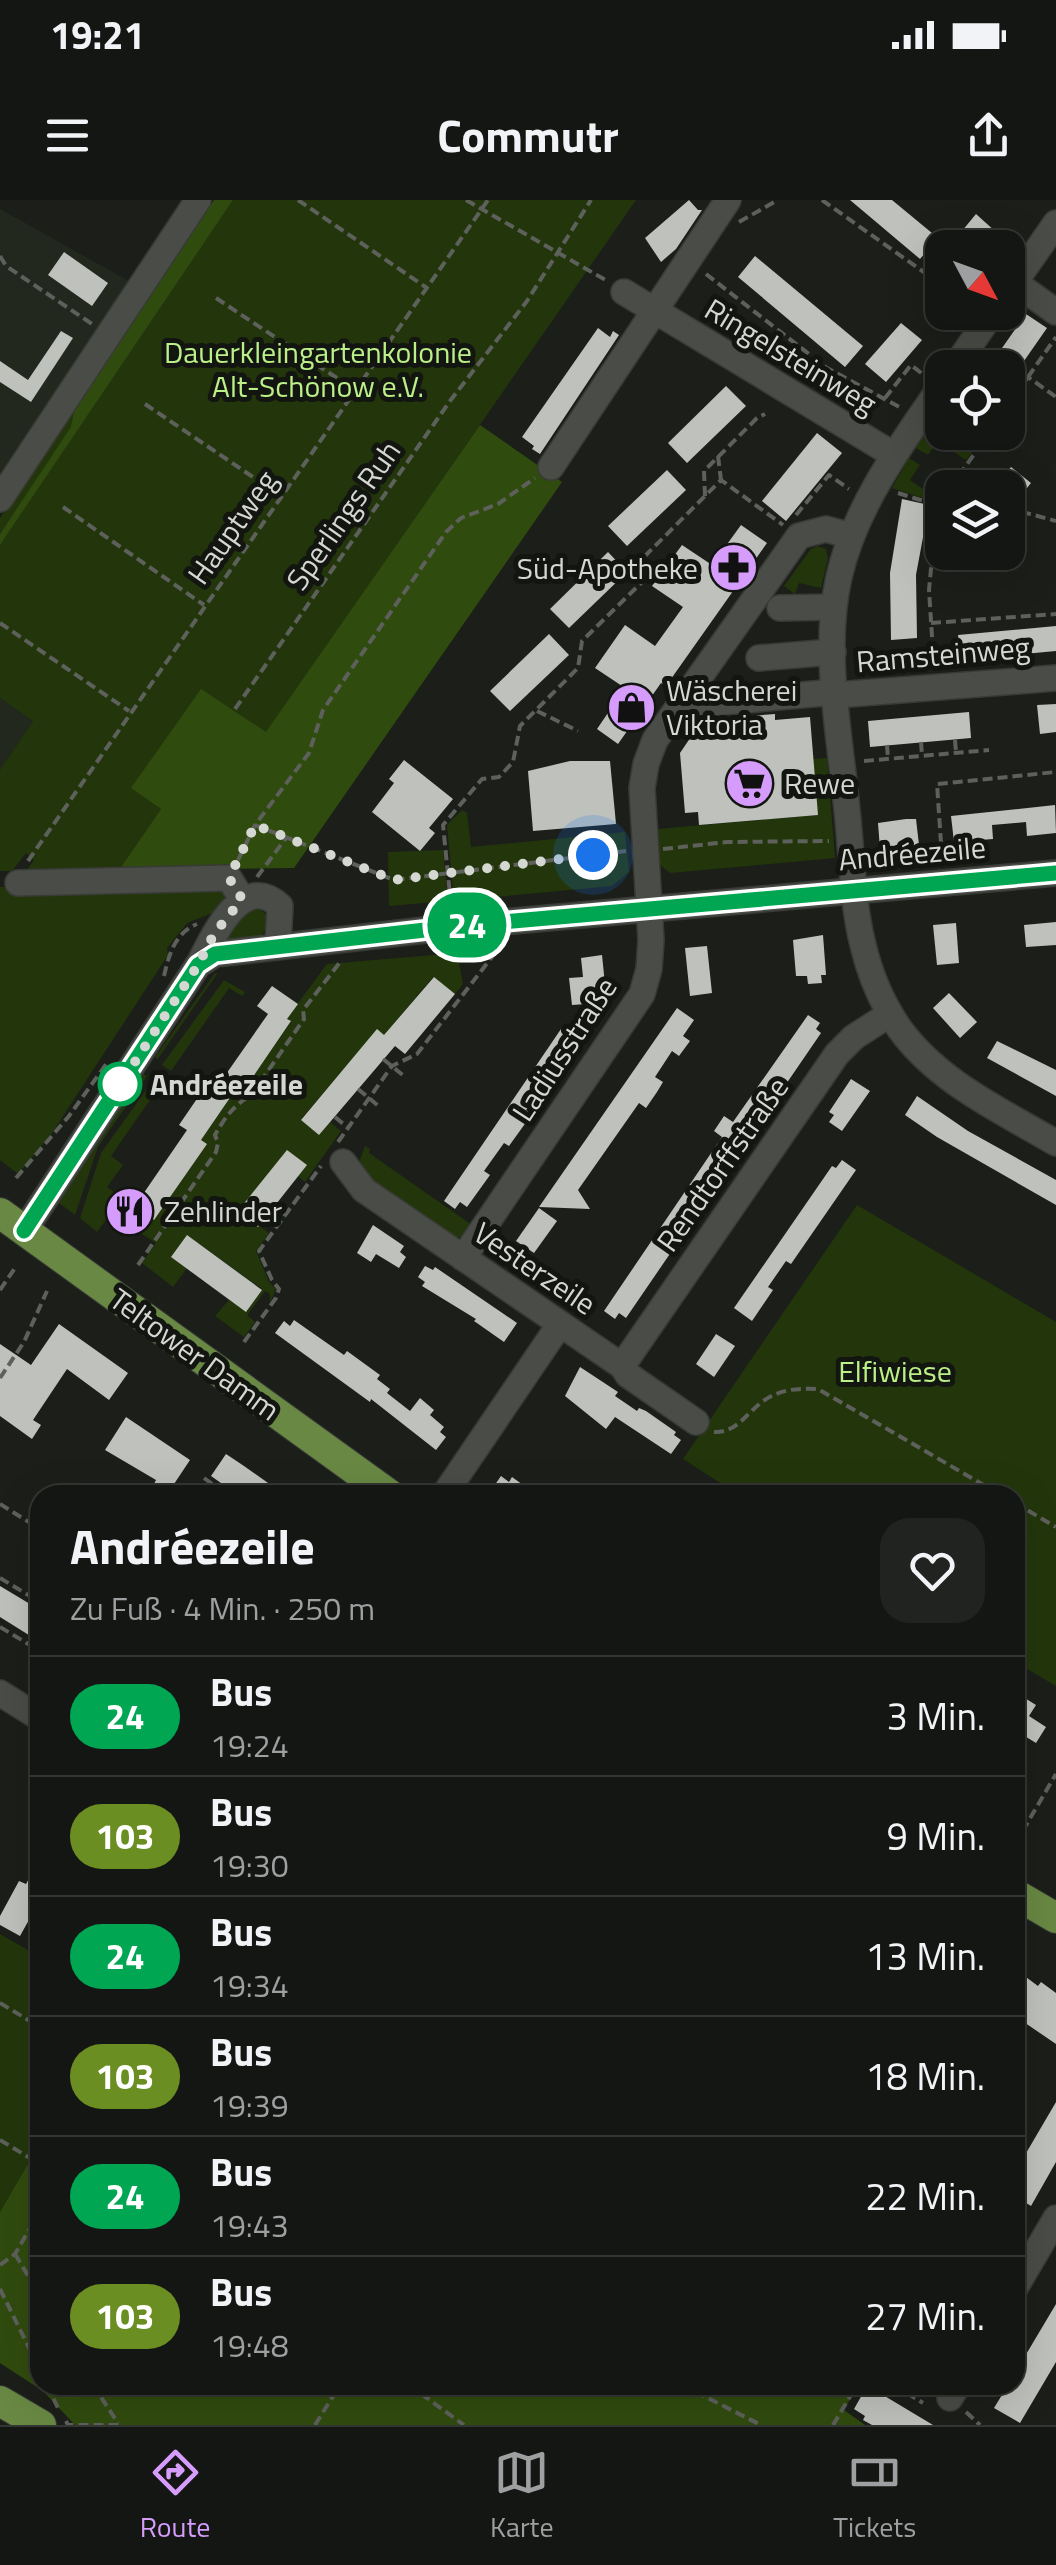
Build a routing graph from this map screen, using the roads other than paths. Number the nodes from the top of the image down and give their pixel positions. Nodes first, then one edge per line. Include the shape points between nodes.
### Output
1 (198, 200) edge
2 (733, 212) edge
3 (1056, 223) edge
4 (1025, 267) edge
5 (624, 292) road end
6 (1025, 295) edge
7 (1056, 312) edge
8 (654, 313) junction
9 (925, 401) edge
10 (894, 455) junction
11 (551, 467) road end
12 (0, 499) edge
13 (851, 536) junction
14 (833, 607) junction
15 (780, 608) dead end
16 (833, 652) junction
17 (758, 658) dead end
18 (1056, 678) edge
19 (836, 694) junction
20 (686, 698) junction
21 (1056, 873) edge
22 (18, 882) road end
23 (243, 885) junction
24 (855, 891) junction
25 (647, 908) junction
26 (278, 945) junction
27 (198, 965) junction
28 (890, 1014) junction
29 (1056, 1143) edge
30 (333, 1159) road end
31 (12, 1222) edge
32 (464, 1258) junction
33 (560, 1324) junction
34 (622, 1366) junction
35 (702, 1427) road end
36 (376, 1485) edge
37 (451, 1485) edge
38 (0, 1693) edge
39 (30, 1712) edge
40 (1025, 1900) edge
41 (1056, 1918) edge
42 (1056, 2218) edge
43 (1025, 2271) edge
44 (0, 2401) edge
45 (41, 2424) edge

1 - 12 street
2 - 8 street, Ringelsteinweg
3 - 4 street
5 - 8 street, Ringelsteinweg
6 - 7 street
8 - 10 street, Ringelsteinweg
8 - 11 street, Ringelsteinweg
9 - 10 street
10 - 13 street
13 - 14 street
13 - 20 street, Ladiusstraße via 826,529 799,536
14 - 15 street
14 - 16 street
16 - 17 street
16 - 19 street
18 - 19 street, Ramsteinweg
19 - 20 street, Ramsteinweg via 700,704
19 - 24 street
20 - 25 street, Ladiusstraße via 646,764
21 - 24 street, Andréezeile
22 - 23 street
23 - 26 street via 280,906
23 - 27 street
24 - 25 street, Andréezeile
24 - 28 street via 866,957
25 - 26 street, Andréezeile
25 - 32 street, Ladiusstraße via 649,969 636,1006
26 - 27 street, Andréezeile via 228,950
27 - 31 street
28 - 29 street via 939,1072
28 - 34 street, Rendtorffstraße via 837,1054
30 - 32 street, Vesterzeile via 364,1190
31 - 36 main road, Teltower Damm
32 - 33 street, Vesterzeile
33 - 34 street, Vesterzeile
33 - 37 street
34 - 35 street, Vesterzeile
38 - 39 street
40 - 41 main road
42 - 43 street
44 - 45 main road

